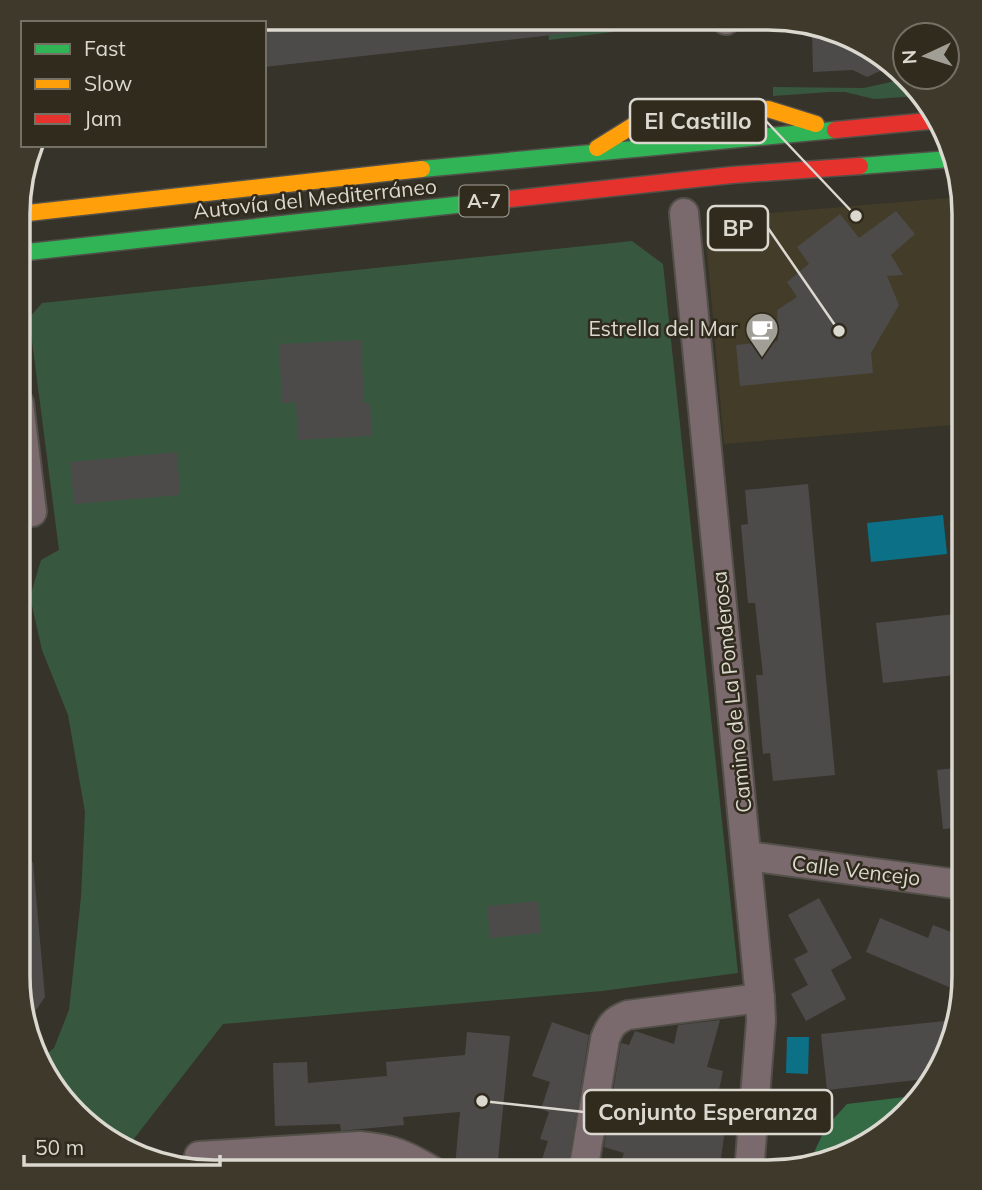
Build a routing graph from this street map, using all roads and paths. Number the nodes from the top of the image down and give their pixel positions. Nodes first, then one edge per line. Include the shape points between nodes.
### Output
1 (927, 121) edge
2 (835, 130) junction
3 (589, 152) junction
4 (944, 159) edge
5 (48, 193) dead end
6 (91, 206) junction
7 (30, 213) edge
8 (684, 213) dead end
9 (30, 252) edge
10 (30, 495) edge
11 (30, 512) edge
12 (748, 856) junction
13 (952, 883) edge
14 (760, 998) junction
15 (199, 1156) dead end
16 (414, 1160) edge
17 (585, 1160) edge
18 (750, 1160) edge

1 - 2 highway, Autovía del Mediterráneo / A-7
2 - 3 highway, Autovía del Mediterráneo / A-7
2 - 3 highway via 768,108 642,120
3 - 6 highway, Autovía del Mediterráneo / A-7
4 - 9 highway, Autovía del Mediterráneo / A-7 via 732,175
5 - 6 highway
6 - 7 highway, Autovía del Mediterráneo / A-7
8 - 12 street, Camino de La Ponderosa
10 - 11 street
12 - 13 street, Calle Vencejo
12 - 14 street, Camino de La Ponderosa
14 - 17 street via 618,1018 605,1039
14 - 18 street, Camino de La Ponderosa
15 - 16 street via 360,1146 383,1148

